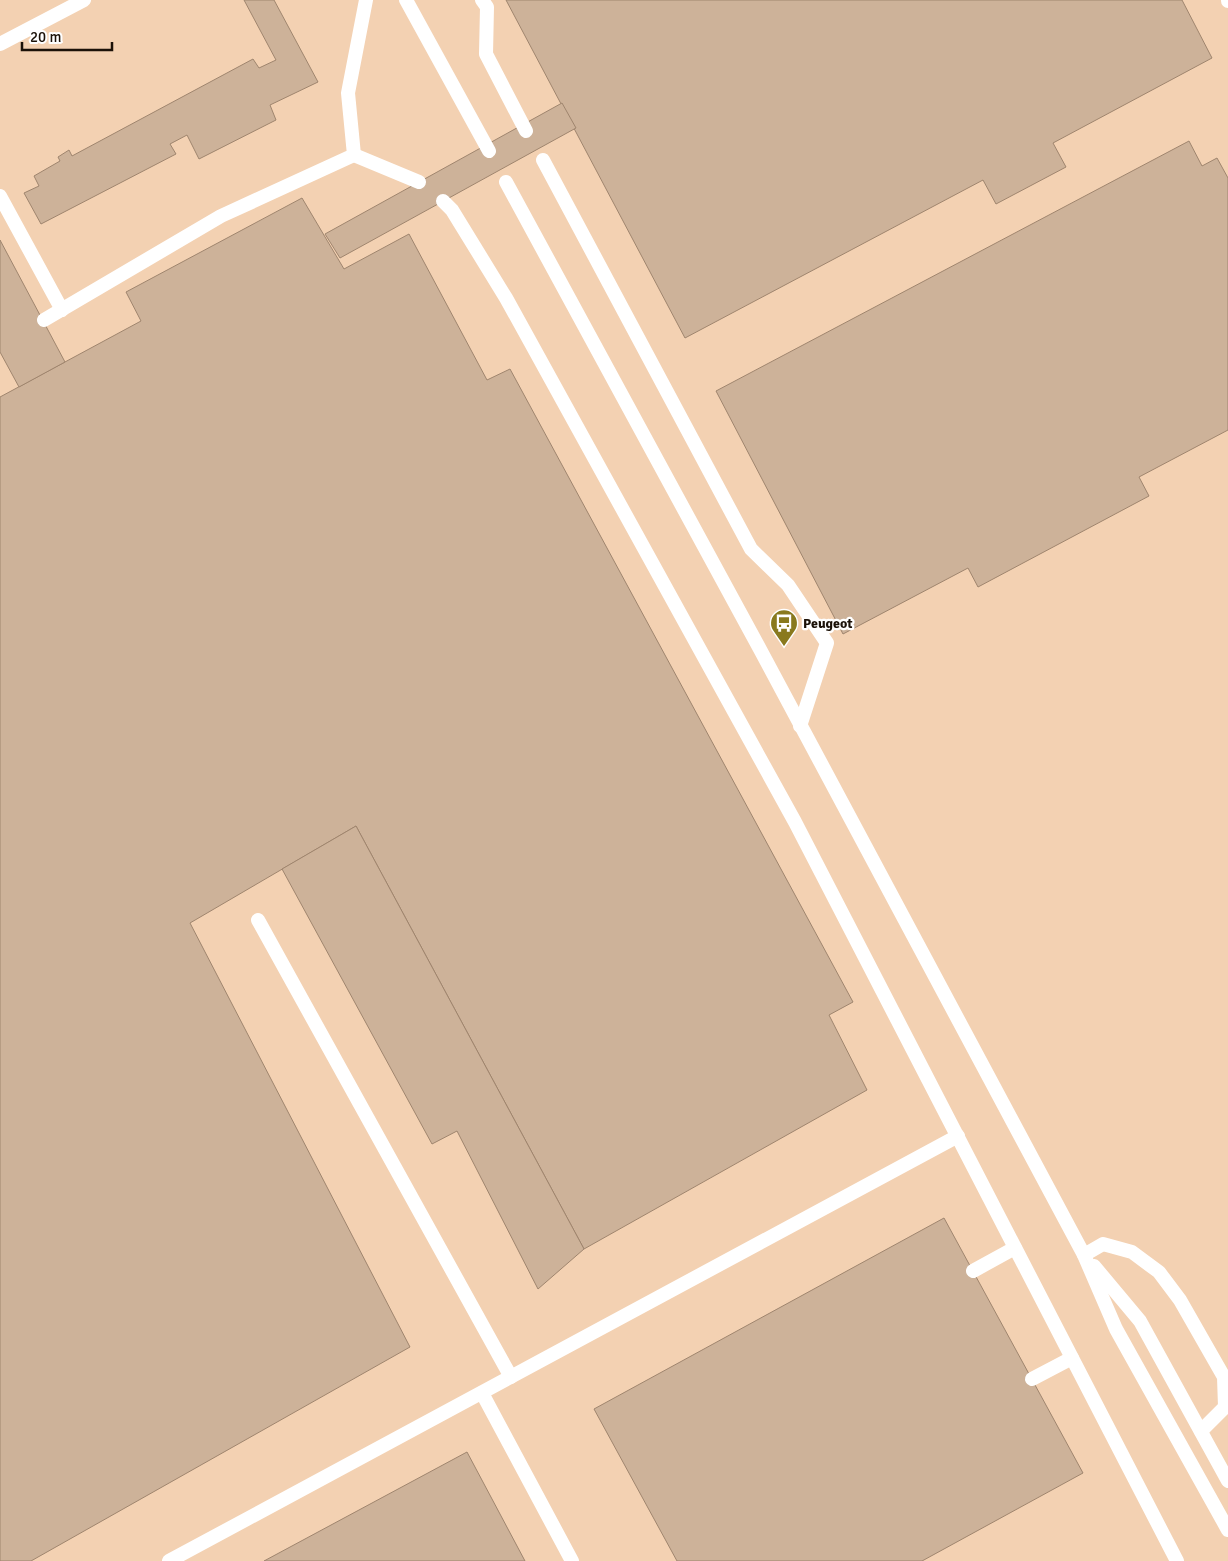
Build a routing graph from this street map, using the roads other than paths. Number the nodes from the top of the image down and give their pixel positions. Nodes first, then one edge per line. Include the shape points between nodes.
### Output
1 (84, 0) edge
2 (366, 0) edge
3 (406, 0) edge
4 (482, 0) edge
5 (0, 44) edge
6 (526, 130) dead end
7 (489, 151) dead end
8 (354, 155) junction
9 (543, 160) dead end
10 (419, 182) dead end
11 (506, 182) dead end
12 (0, 196) edge
13 (443, 201) dead end
14 (62, 310) junction
15 (44, 320) dead end
16 (800, 726) junction
17 (258, 920) dead end
18 (958, 1136) junction
19 (1016, 1248) junction
20 (1084, 1255) junction
21 (973, 1271) dead end
22 (1072, 1358) junction
23 (511, 1377) junction
24 (1032, 1379) dead end
25 (482, 1393) junction
26 (1201, 1431) junction
27 (1228, 1481) edge
28 (1228, 1530) edge
29 (169, 1561) edge
30 (572, 1561) edge
31 (1177, 1561) edge

1 - 5 lane
2 - 8 lane via 348,93
3 - 7 lane
4 - 6 lane via 487,7 486,54
8 - 10 lane
8 - 14 lane via 221,216
9 - 16 lane via 751,549 788,585 827,644
11 - 16 lane
12 - 14 lane
13 - 18 lane via 452,210 506,298 790,813
14 - 15 lane
16 - 20 lane
17 - 23 lane
18 - 19 lane
18 - 23 lane
19 - 21 lane
19 - 22 lane
20 - 26 lane via 1140,1321
20 - 26 lane via 1102,1244 1132,1252 1159,1272 1180,1300 1224,1377 1225,1407
20 - 28 lane via 1116,1329
22 - 24 lane
22 - 31 lane
23 - 25 lane
25 - 29 lane
25 - 30 lane
26 - 27 lane

